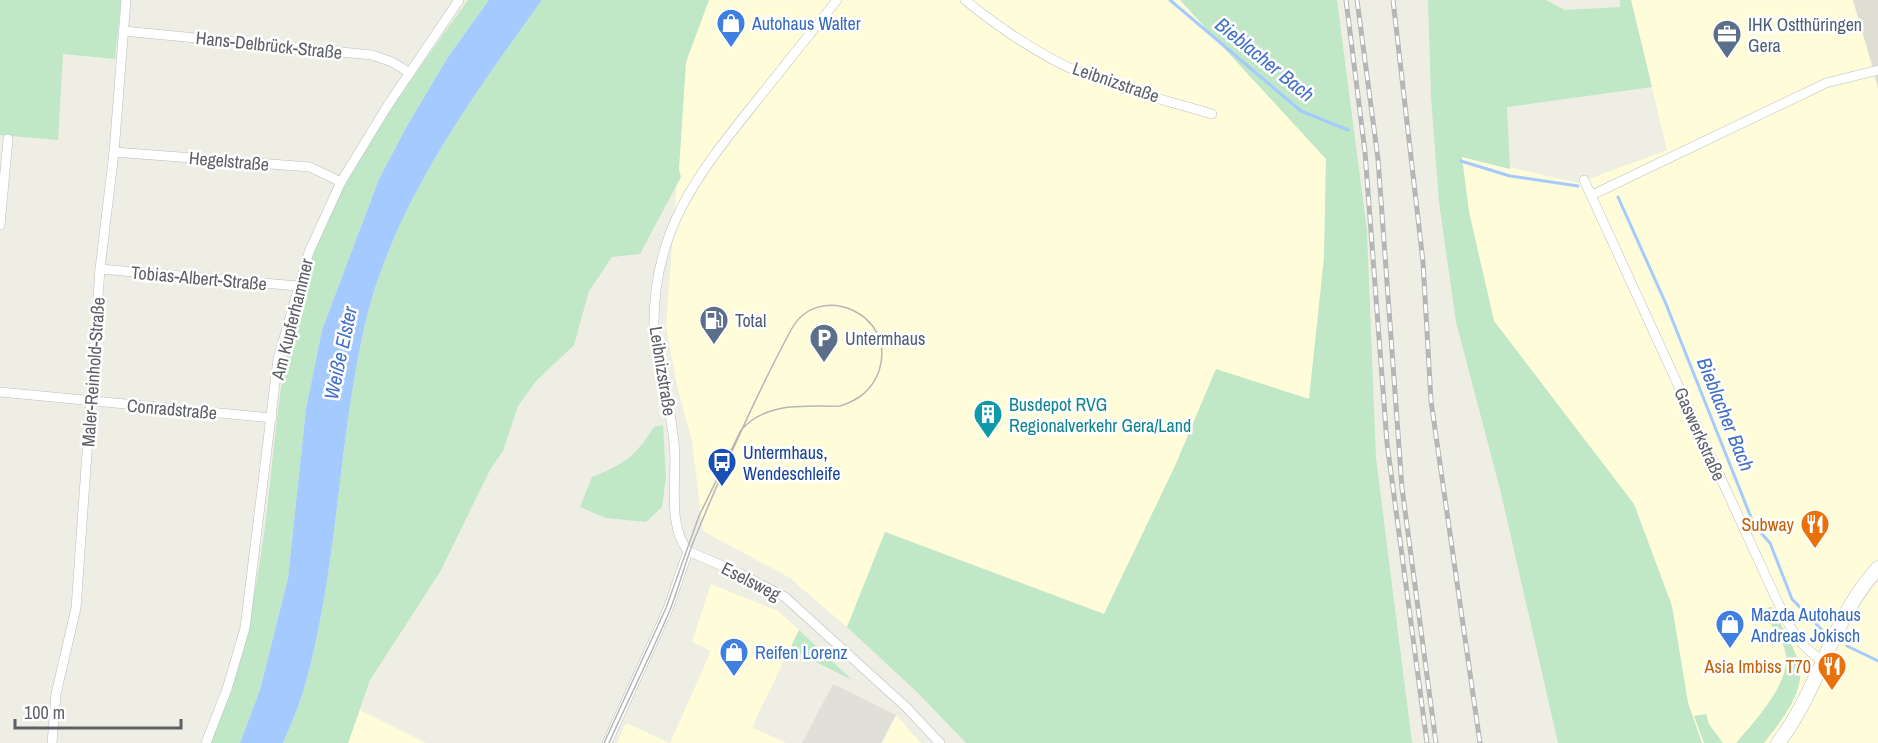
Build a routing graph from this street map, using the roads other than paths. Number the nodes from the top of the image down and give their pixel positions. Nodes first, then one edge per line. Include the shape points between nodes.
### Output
1 (126, 0) edge
2 (459, 0) edge
3 (837, 0) edge
4 (965, 0) edge
5 (123, 31) junction
6 (1878, 70) edge
7 (410, 73) junction
8 (1212, 114) dead end
9 (8, 139) dead end
10 (114, 152) junction
11 (1584, 180) dead end
12 (341, 182) junction
13 (1592, 195) junction
14 (0, 225) edge
15 (100, 269) junction
16 (298, 286) junction
17 (0, 392) edge
18 (92, 401) junction
19 (272, 418) junction
20 (688, 551) junction
21 (1878, 568) edge
22 (1824, 661) junction
23 (52, 743) edge
24 (206, 743) edge
25 (607, 743) edge
26 (940, 743) edge
27 (1778, 743) edge

1 - 5 street, Maler-Reinhold-Straße
2 - 7 street, Am Kupferhammer
3 - 20 street, Leibnizstraße via 701,171 674,222 663,253 654,329 675,444 676,518
4 - 8 street, Leibnizstraße via 996,25 1083,74
5 - 7 street, Hans-Delbrück-Straße via 372,55
5 - 10 street, Maler-Reinhold-Straße
6 - 13 street via 1837,79
7 - 12 street, Am Kupferhammer
9 - 14 street
10 - 12 street, Hegelstraße via 310,167
10 - 15 street, Maler-Reinhold-Straße
11 - 13 street, Gaswerkstraße
12 - 16 street, Am Kupferhammer
13 - 22 street, Gaswerkstraße via 1778,603 1797,640
15 - 16 street, Tobias-Albert-Straße
15 - 18 street, Maler-Reinhold-Straße
16 - 19 street, Am Kupferhammer via 278,359
17 - 18 street, Conradstraße
18 - 19 street, Conradstraße
18 - 23 street, Maler-Reinhold-Straße via 76,608 56,694
19 - 24 street, Am Kupferhammer via 245,628
20 - 25 street via 668,609
20 - 26 street, Eselsweg via 785,597
21 - 22 main road via 1849,609
22 - 27 main road

